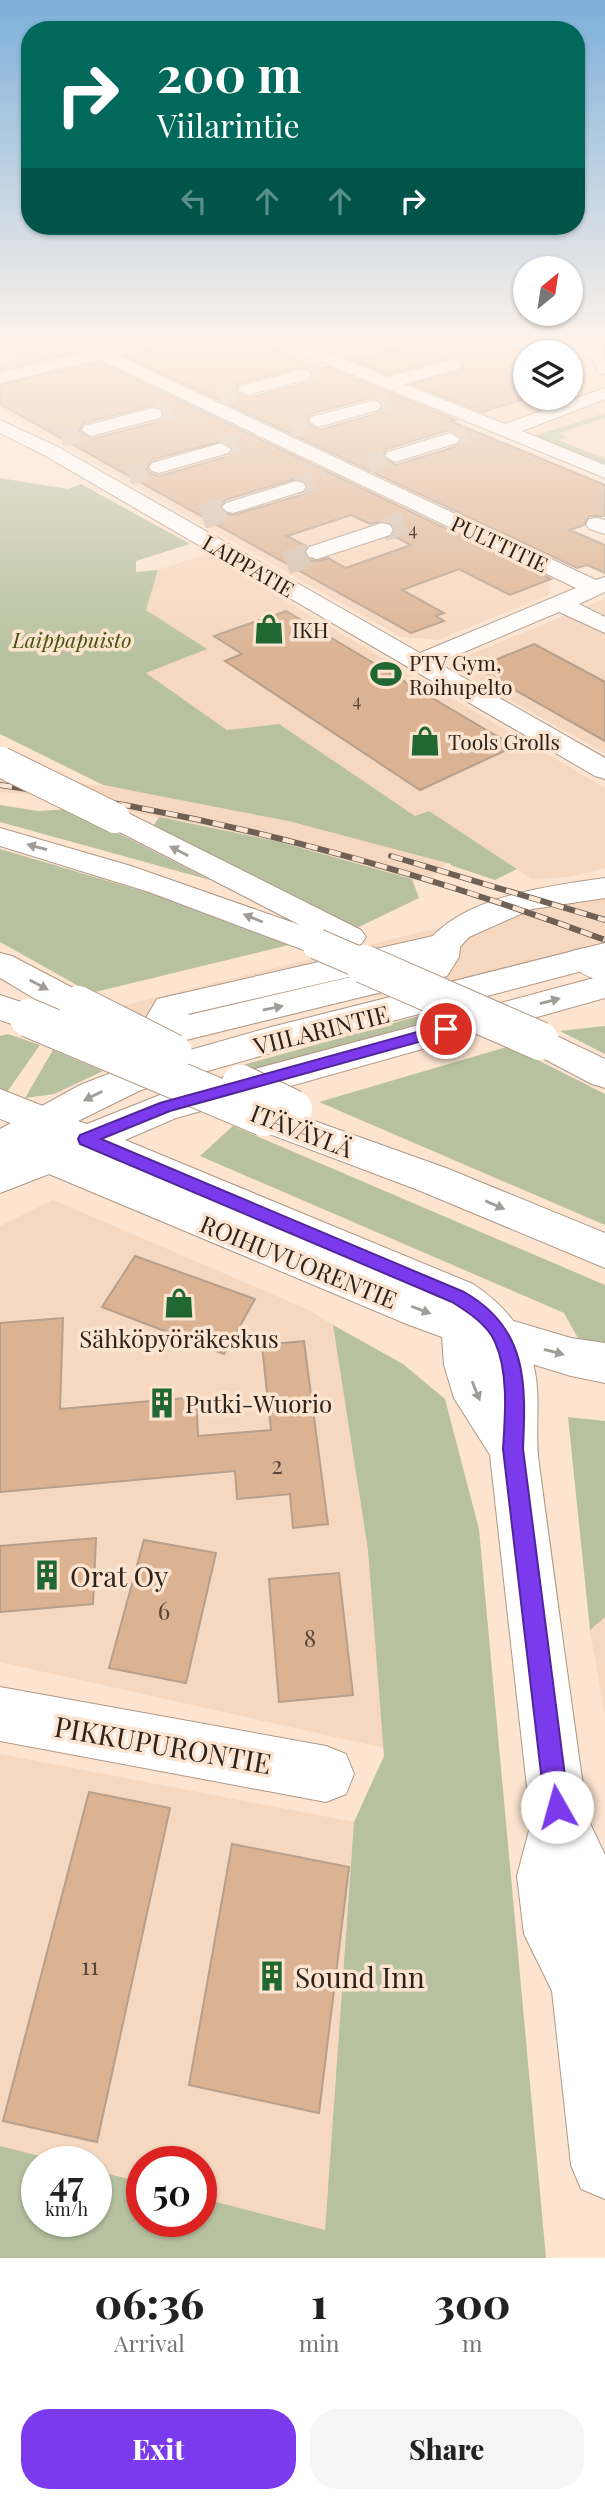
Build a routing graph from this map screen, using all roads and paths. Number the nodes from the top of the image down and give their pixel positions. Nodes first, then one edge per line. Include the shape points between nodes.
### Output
1 (312, 446) tunnel mouth
2 (426, 446) tunnel mouth
3 (543, 446) edge
4 (30, 447) edge
5 (221, 449) tunnel mouth
6 (395, 456) tunnel mouth
7 (159, 467) tunnel mouth
8 (358, 468) junction
9 (605, 472) edge
10 (129, 476) tunnel mouth
11 (325, 478) tunnel mouth
12 (105, 482) junction
13 (296, 487) tunnel mouth
14 (233, 507) tunnel mouth
15 (434, 512) junction
16 (202, 517) tunnel mouth
17 (411, 520) tunnel mouth
18 (178, 524) junction
19 (382, 530) tunnel mouth
20 (317, 552) tunnel mouth
21 (286, 563) tunnel mouth
22 (261, 572) junction
23 (600, 586) edge
24 (561, 604) junction
25 (605, 626) edge
26 (417, 663) junction
27 (0, 762) edge
28 (605, 770) edge
29 (0, 837) edge
30 (605, 888) edge
31 (333, 941) junction
32 (0, 964) edge
33 (600, 967) edge
34 (15, 1013) edge
35 (207, 1022) dead end
36 (605, 1075) edge
37 (0, 1103) edge
38 (278, 1113) junction
39 (86, 1139) junction
40 (20, 1141) edge
41 (0, 1178) edge
42 (605, 1251) edge
43 (483, 1331) junction
44 (605, 1363) edge
45 (0, 1714) edge
46 (326, 1774) dead end
47 (605, 2165) edge

1 - 8 main road, PULTTITIE
2 - 6 main road
3 - 9 main road
4 - 12 main road, LAIPPATIE
5 - 7 main road
8 - 11 main road
8 - 15 main road, PULTTITIE
10 - 12 main road
12 - 18 main road, LAIPPATIE
13 - 14 main road
15 - 17 main road
15 - 23 main road, PULTTITIE
16 - 18 main road
18 - 22 main road, LAIPPATIE
19 - 20 main road
21 - 22 main road
22 - 26 main road, LAIPPATIE
23 - 24 main road
24 - 25 main road
24 - 26 main road
26 - 28 main road, LAIPPATIE
31 -> 27 main road, bridge via 114,818
31 -> 29 main road via 95,863
30 - 35 main road via 525,900 457,930 444,944 169,1007 164,1018 186,1028
31 - 36 main road, bridge
32 -> 38 main road, bridge
39 -> 33 main road, VIILARINTIE via 165,1107
33 -> 40 main road, VIILARINTIE via 535,974 129,1080
34 - 38 main road, ITÄVÄYLÄ, bridge
37 - 40 main road, ROIHUVUORENTIE
38 -> 42 main road, ITÄVÄYLÄ
39 - 40 main road, VIILARINTIE
39 - 43 main road, ROIHUVUORENTIE via 458,1297 480,1309
40 - 41 main road
40 -> 43 main road, ROIHUVUORENTIE via 424,1312
43 -> 44 main road
43 - 47 main road, ROIHUVUORENTIE via 516,1403 513,1449 560,1822 547,1876 555,1934 583,1984
45 - 46 main road, PIKKUPURONTIE

